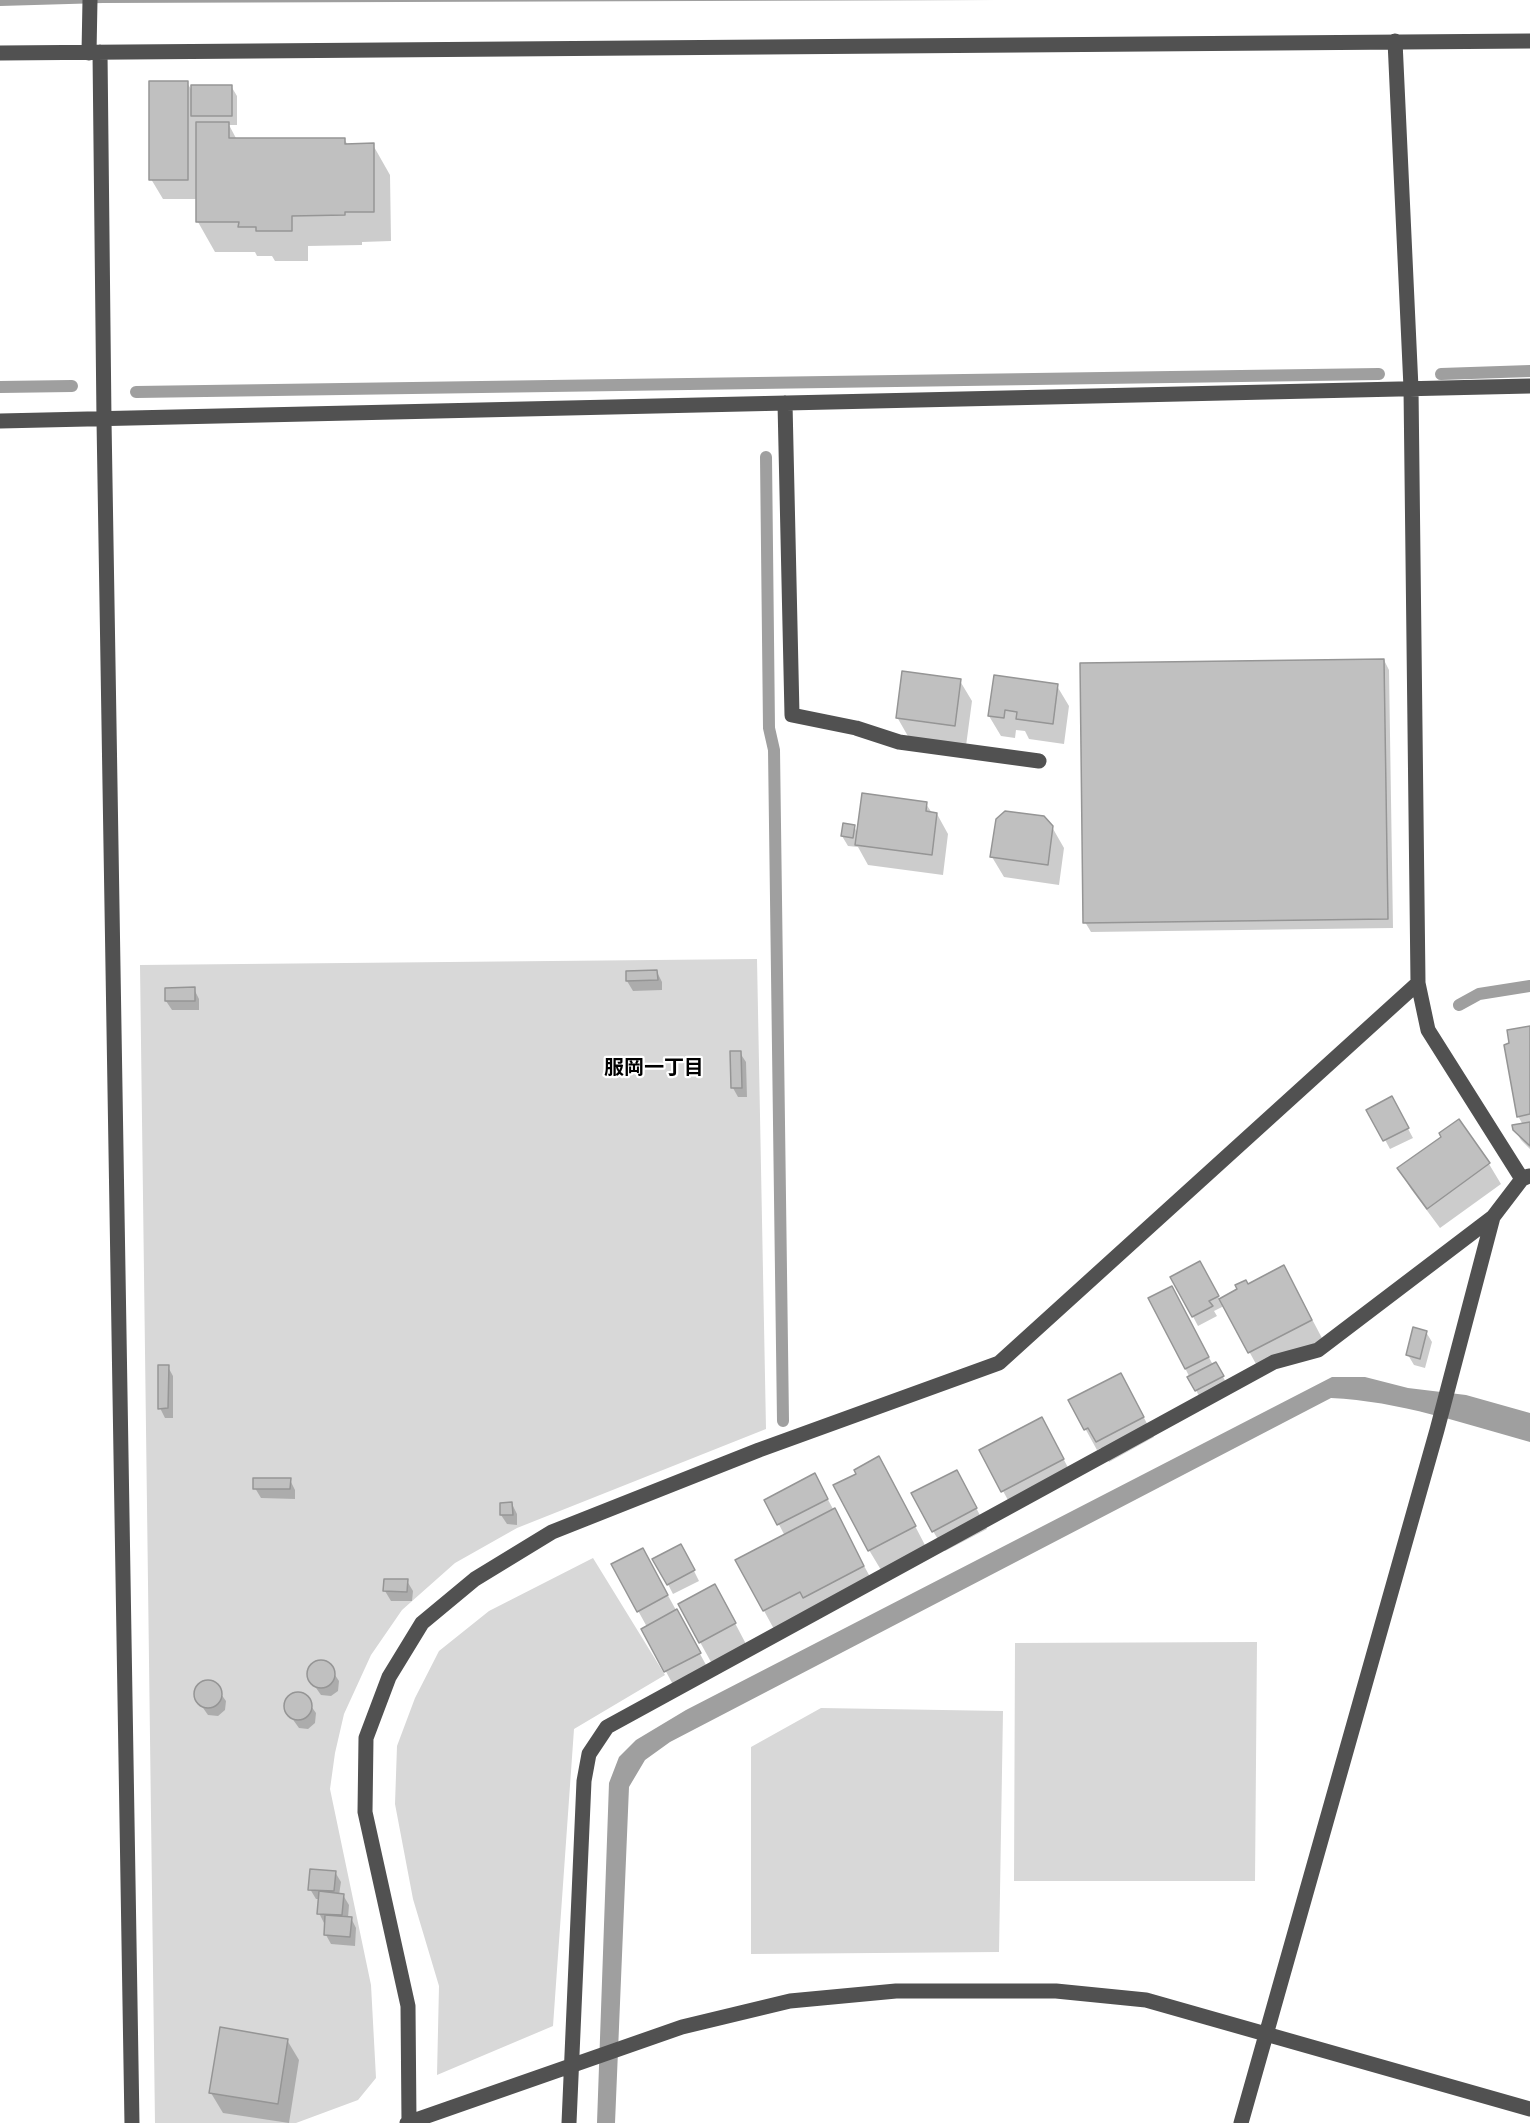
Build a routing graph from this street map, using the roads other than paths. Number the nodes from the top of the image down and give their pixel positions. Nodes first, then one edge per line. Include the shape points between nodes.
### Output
1 (90, 0) edge
2 (1395, 41) junction
3 (1530, 41) edge
4 (0, 53) edge
5 (94, 53) junction
6 (1530, 386) edge
7 (1411, 388) junction
8 (785, 403) junction
9 (104, 420) junction
10 (0, 421) edge
11 (1039, 761) dead end
12 (1418, 983) junction
13 (1526, 1177) edge
14 (1493, 1217) junction
15 (1265, 2033) junction
16 (571, 2066) junction
17 (1530, 2109) edge
18 (408, 2122) edge
19 (132, 2123) edge
20 (569, 2123) edge
21 (1241, 2123) edge

1 - 5 street via 89,28
2 - 3 street
2 - 5 street
2 - 7 street
4 - 5 street
5 - 9 street
6 - 7 street
7 - 8 street
7 - 12 street
8 - 9 street
8 - 11 street via 792,715 856,728 899,742
9 - 10 street
9 - 19 street
12 - 13 street via 1428,1030
12 - 18 street via 999,1363 759,1450 552,1532 475,1579 423,1623 389,1677 366,1738 365,1812 408,2006
13 - 14 street
14 - 15 street via 1437,1430
14 - 16 street via 1318,1350 1274,1362 607,1727 589,1754 584,1781
15 - 16 street via 1146,2000 1056,1991 896,1991 790,2001 682,2027
15 - 17 street
15 - 21 street
16 - 18 street
16 - 20 street

